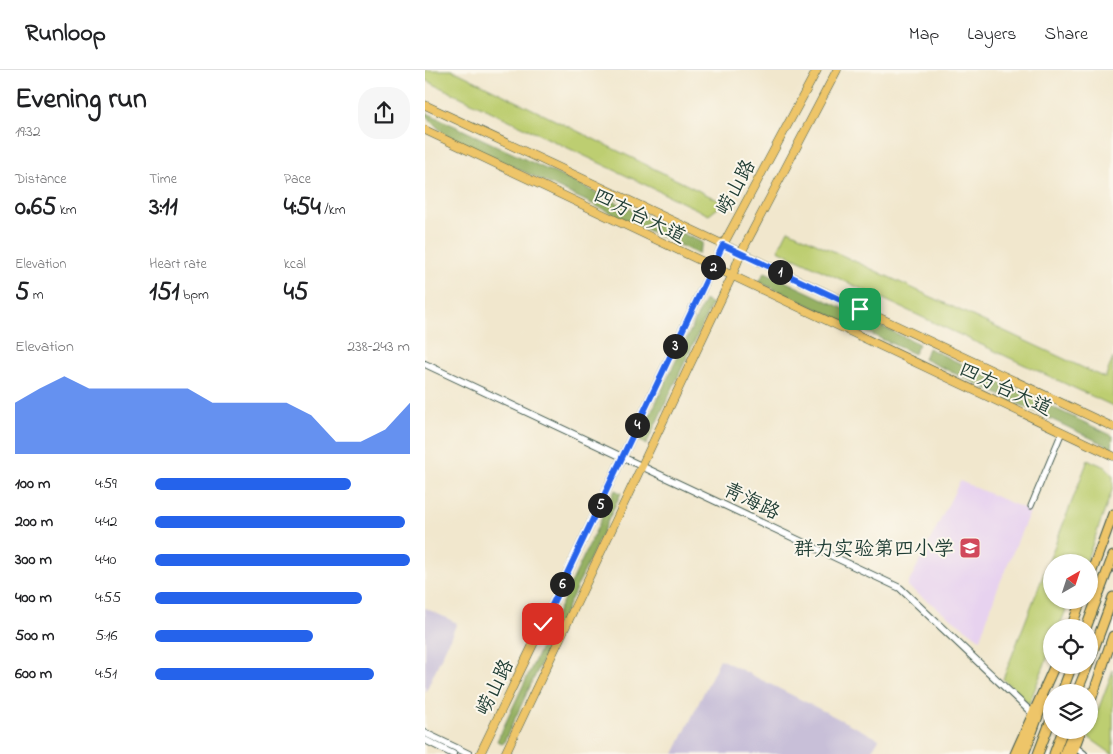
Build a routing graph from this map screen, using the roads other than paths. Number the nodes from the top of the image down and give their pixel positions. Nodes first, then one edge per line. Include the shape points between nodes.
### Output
1 (817, 70) edge
2 (837, 70) edge
3 (425, 105) edge
4 (425, 130) edge
5 (723, 245) junction
6 (741, 253) junction
7 (712, 267) junction
8 (732, 276) junction
9 (425, 364) edge
10 (1113, 427) edge
11 (1063, 432) junction
12 (623, 456) junction
13 (1113, 456) edge
14 (644, 466) junction
15 (1031, 506) dead end
16 (1113, 514) edge
17 (1098, 555) edge
18 (1113, 556) edge
19 (1113, 597) edge
20 (1090, 619) edge
21 (1113, 636) edge
22 (1098, 637) edge
23 (1106, 654) junction
24 (1052, 674) edge
25 (1053, 674) edge
26 (1094, 684) edge
27 (1096, 684) edge
28 (1033, 713) junction
29 (425, 733) edge
30 (1044, 739) edge
31 (1060, 739) edge
32 (1070, 739) edge
33 (1078, 739) edge
34 (425, 740) edge
35 (1074, 751) edge
36 (452, 754) edge
37 (469, 754) edge
38 (479, 754) edge
39 (505, 754) edge
40 (1015, 754) edge
41 (1024, 754) edge
42 (1038, 754) edge
43 (1054, 754) edge
44 (1064, 754) edge
45 (1084, 754) edge

1 - 5 main road, 崂山路
2 - 6 main road, 崂山路
3 - 5 main road, 四方台大道
4 - 7 main road, 四方台大道
5 - 6 main road, 四方台大道
5 - 7 main road, 崂山路
6 - 8 main road, 崂山路
6 - 10 main road, 四方台大道
7 - 8 main road, 四方台大道
7 - 12 main road, 崂山路
8 - 11 main road, 四方台大道
8 - 14 main road, 崂山路
9 - 12 street, 青海路
11 - 13 main road, 四方台大道
11 - 15 street
12 - 14 street, 青海路
12 - 38 main road, 崂山路
14 - 28 street, 青海路 via 900,588
14 - 39 main road, 崂山路
16 - 17 highway
18 - 20 highway
19 - 22 highway
21 - 23 highway
23 - 26 highway
23 - 27 highway
24 - 28 highway
25 - 41 highway
28 - 40 highway
29 - 37 street
30 - 42 highway
31 - 43 highway
32 - 44 highway
33 - 35 highway
34 - 36 street
35 - 45 street

